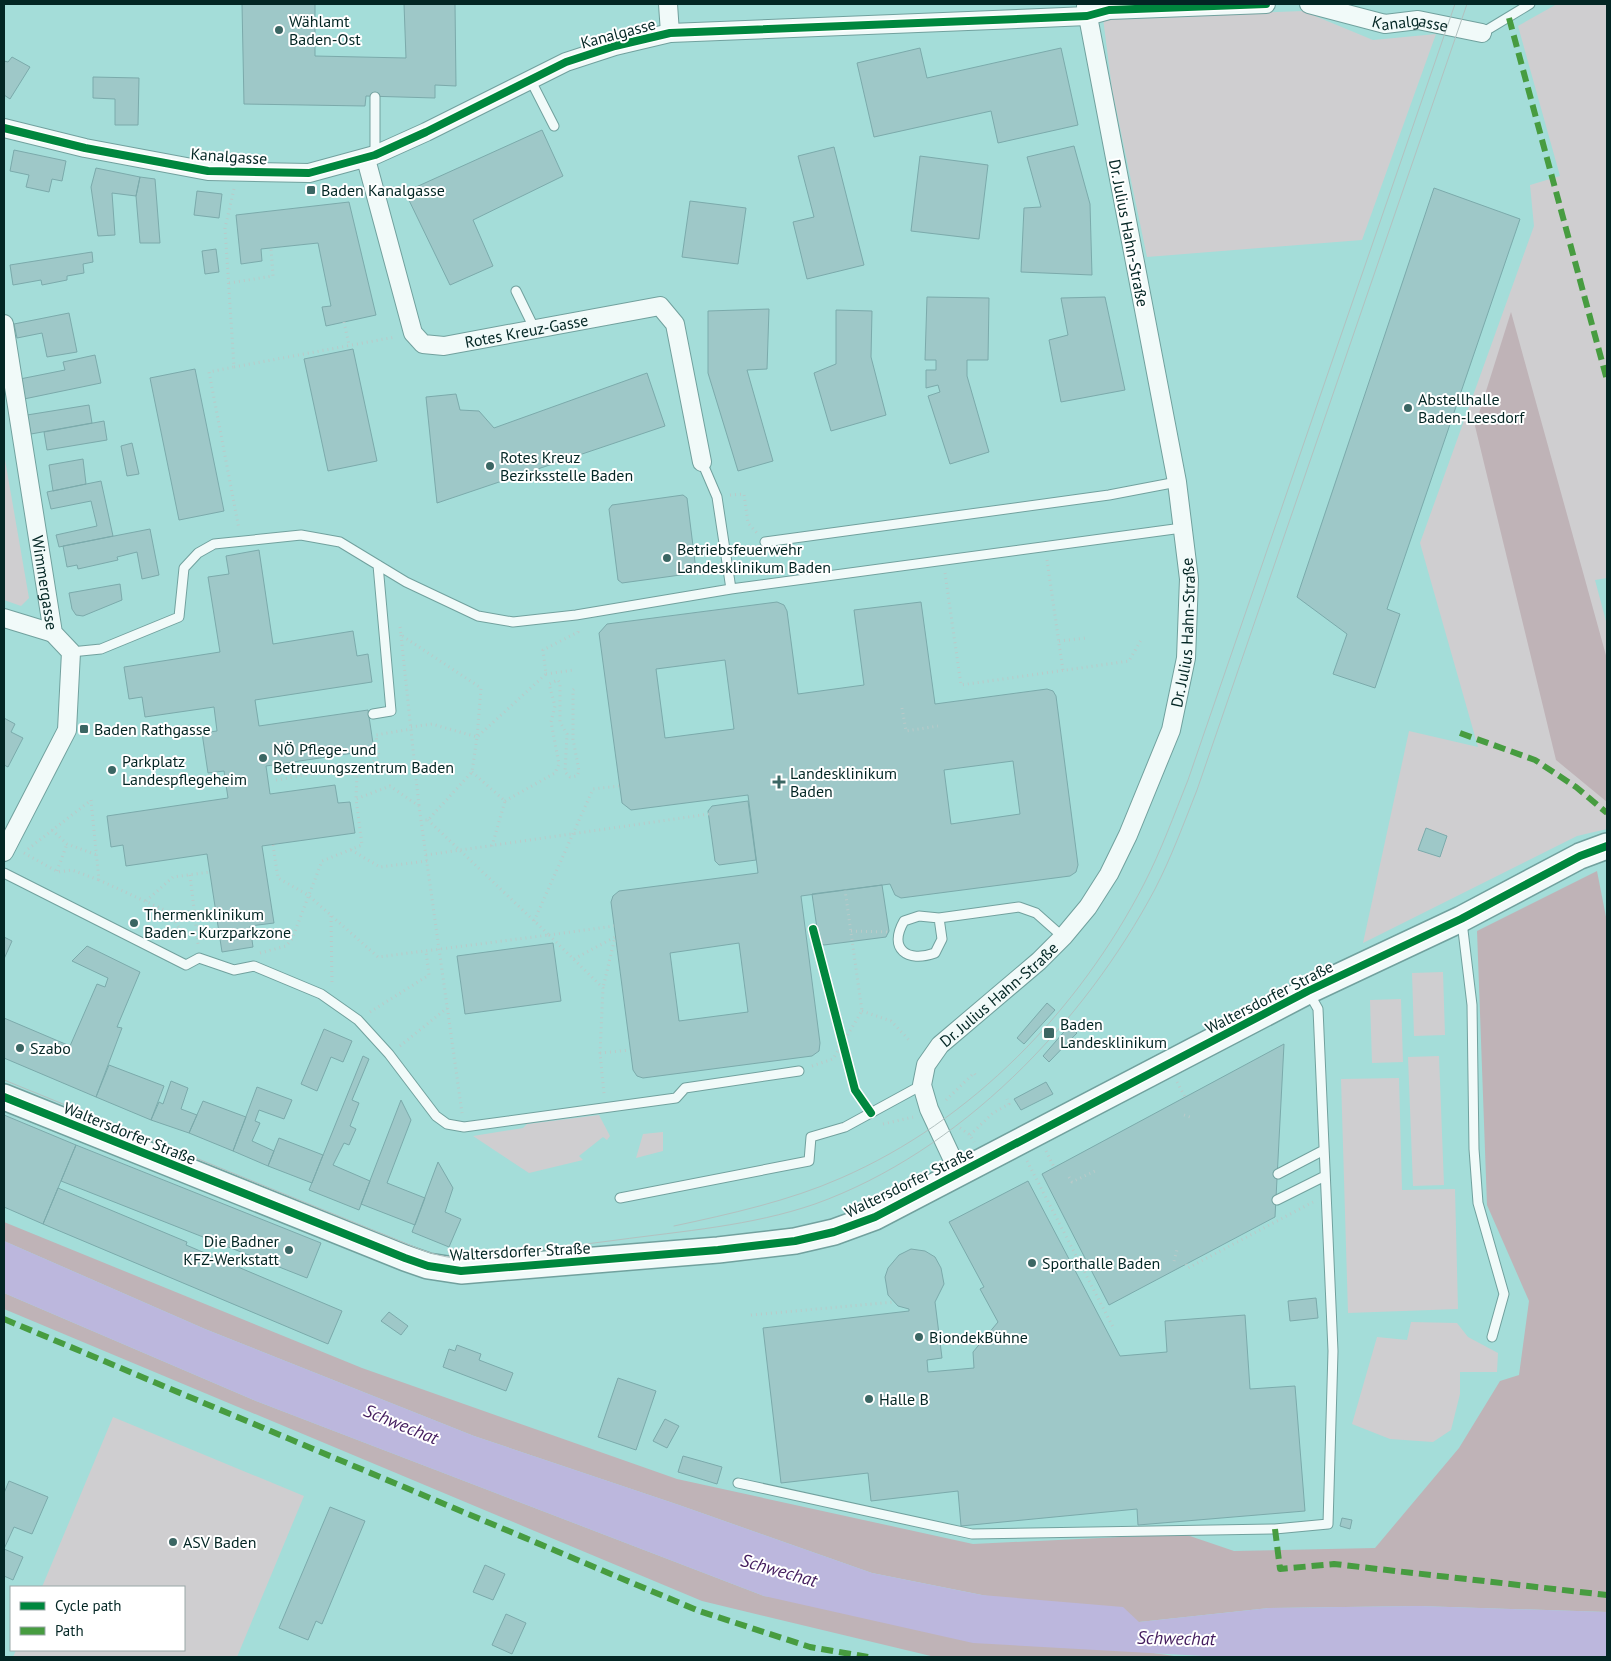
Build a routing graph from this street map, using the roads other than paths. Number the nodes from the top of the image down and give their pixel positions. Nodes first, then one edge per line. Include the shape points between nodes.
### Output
1 (668, 4) edge
2 (1266, 4) edge
3 (1310, 4) edge
4 (1530, 4) edge
5 (1087, 10) edge
6 (670, 33) junction
7 (1482, 33) joint
8 (530, 79) junction
9 (375, 97) dead end
10 (554, 126) dead end
11 (4, 128) edge
12 (370, 157) junction
13 (516, 291) dead end
14 (4, 324) edge
15 (535, 330) junction
16 (702, 462) joint
17 (1177, 482) junction
18 (1182, 528) junction
19 (765, 542) dead end
20 (378, 565) junction
21 (731, 589) junction
22 (4, 618) edge
23 (53, 634) junction
24 (71, 652) junction
25 (373, 714) dead end
26 (1607, 846) edge
27 (4, 852) edge
28 (4, 873) edge
29 (939, 918) junction
30 (1461, 919) junction
31 (1063, 937) junction
32 (1308, 991) junction
33 (799, 1071) road end
34 (922, 1085) junction
35 (4, 1097) edge
36 (1324, 1150) junction
37 (959, 1173) junction
38 (1278, 1174) dead end
39 (1325, 1176) junction
40 (620, 1198) dead end
41 (1277, 1200) dead end
42 (1492, 1337) dead end
43 (738, 1483) dead end

1 - 6 street
2 - 5 street, Kanalgasse
3 - 7 street, Kanalgasse via 1385,24 1418,20
4 - 7 lane
5 - 6 street, Kanalgasse
5 - 17 street, Dr. Julius Hahn-Straße
6 - 8 street, Kanalgasse via 566,62
8 - 10 lane
8 - 12 street, Kanalgasse
9 - 12 lane
11 - 12 street, Kanalgasse via 94,150 208,171 309,173
12 - 15 street, Rotes Kreuz-Gasse via 413,333 423,344 444,346
13 - 15 lane
14 - 23 street, Wimmergasse
15 - 16 street, Rotes Kreuz-Gasse via 660,306 675,324
16 - 21 lane via 717,497
17 - 18 street, Dr. Julius Hahn-Straße
17 - 19 lane via 1109,495
18 - 21 lane
18 - 31 street, Dr. Julius Hahn-Straße via 1189,579 1186,658 1171,730 1109,874
20 - 21 lane via 478,616 513,622 576,615
20 - 24 lane via 340,542 302,535 214,544 198,553 184,568 179,617 101,649
20 - 25 lane via 391,711
22 - 23 street
23 - 24 street, Wimmergasse
24 - 27 street via 67,730
26 - 30 street, Waltersdorfer Straße via 1580,856
28 - 33 lane via 186,965 199,958 234,970 254,966 321,994 358,1020 389,1054 436,1116 447,1124 464,1127 676,1098 685,1088
29 - 29 lane via 919,916 904,921 898,932 899,946 908,956 922,958 935,952 942,939
29 - 31 lane via 1019,906 1036,912
30 - 32 street, Waltersdorfer Straße
30 - 42 lane via 1472,1005 1478,1203 1504,1294
31 - 34 street, Dr. Julius Hahn-Straße via 940,1044 926,1065
32 - 36 lane via 1318,1009
32 - 37 street, Waltersdorfer Straße
34 - 37 street via 929,1109
34 - 40 lane via 845,1127 811,1137 809,1161
35 - 37 street, Waltersdorfer Straße via 405,1258 428,1266 461,1271 795,1241 834,1232 875,1217
36 - 38 lane
36 - 39 lane
39 - 41 lane
39 - 43 lane via 1332,1351 1328,1524 1275,1528 972,1534

